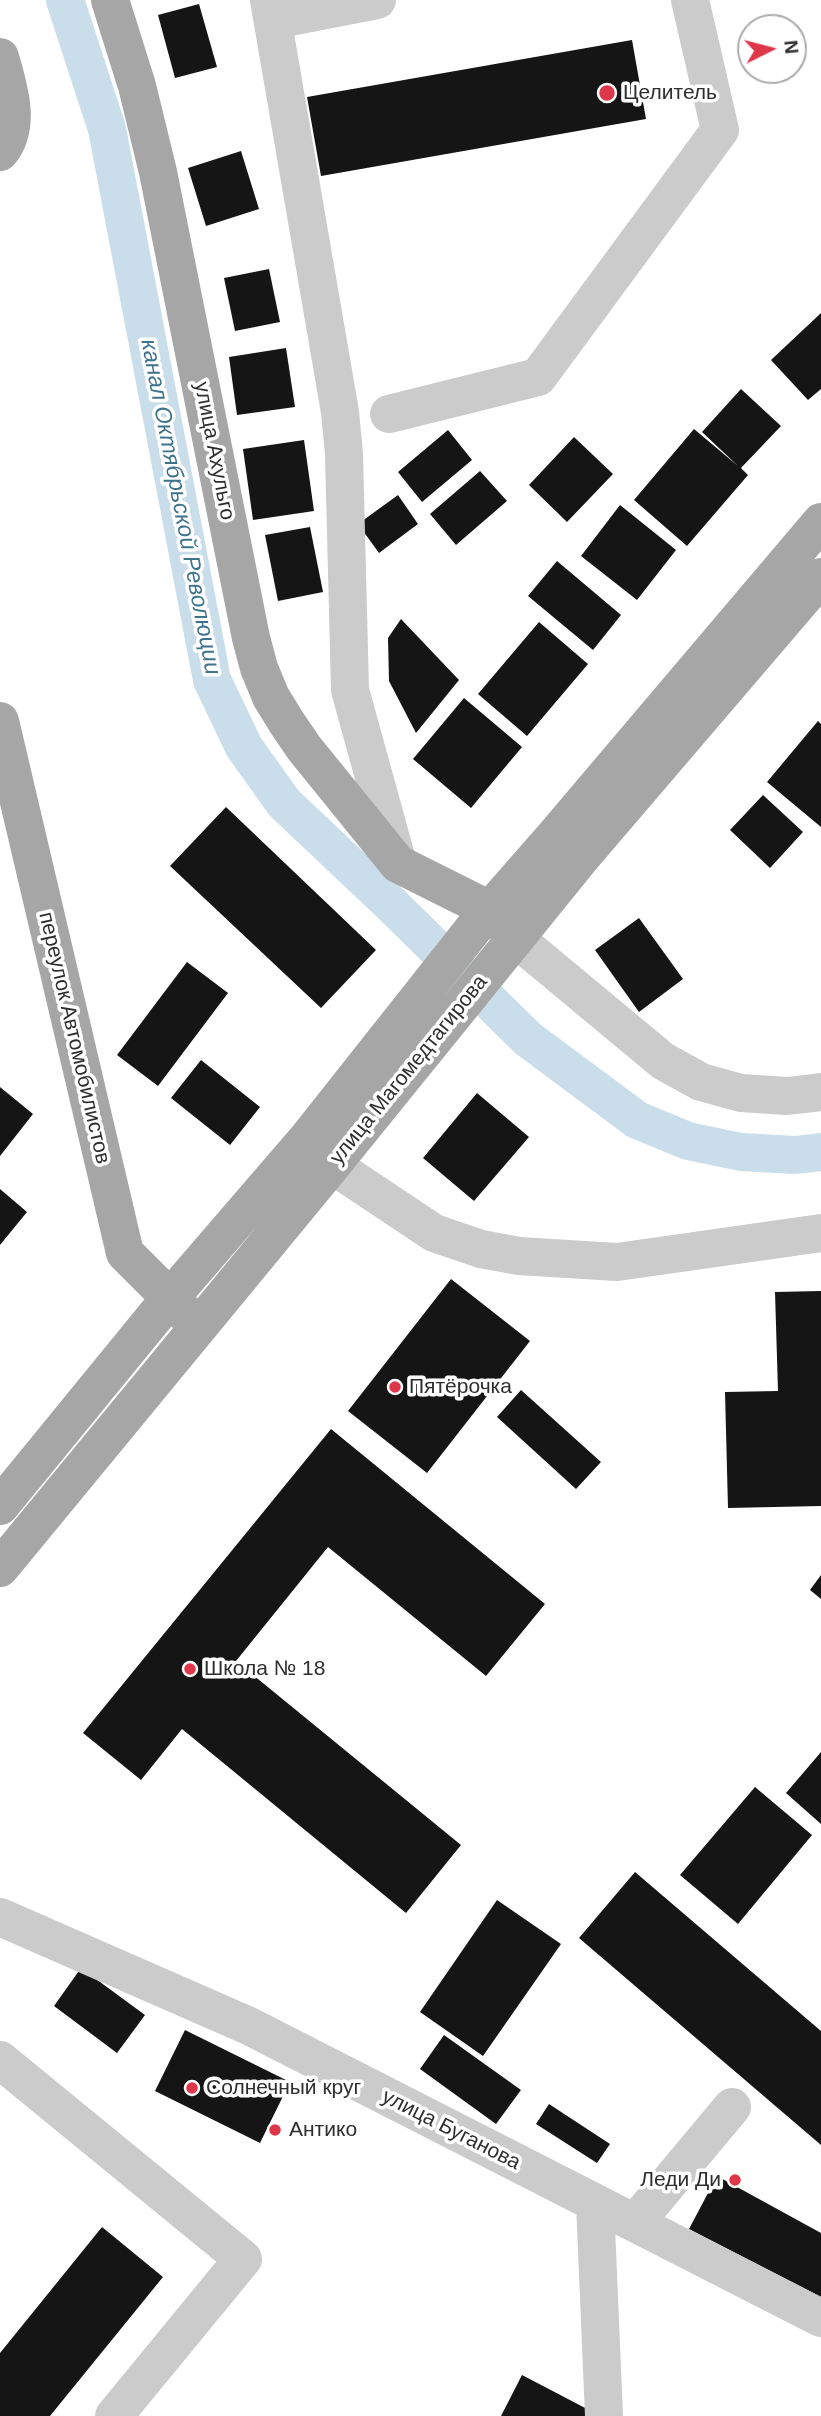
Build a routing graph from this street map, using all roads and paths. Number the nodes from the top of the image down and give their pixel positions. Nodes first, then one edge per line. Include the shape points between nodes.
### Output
1 (110, 0) edge
2 (377, 0) edge
3 (690, 0) edge
4 (272, 10) edge
5 (0, 57) edge
6 (0, 152) edge
7 (388, 414) dead end
8 (821, 522) edge
9 (821, 577) edge
10 (0, 721) edge
11 (398, 864) junction
12 (482, 919) junction
13 (508, 946) junction
14 (400, 1052) junction
15 (821, 1092) edge
16 (320, 1152) junction
17 (821, 1233) edge
18 (170, 1298) junction
19 (199, 1327) junction
20 (0, 1506) edge
21 (0, 1568) edge
22 (0, 1917) edge
23 (0, 2060) edge
24 (732, 2107) dead end
25 (595, 2203) junction
26 (635, 2223) junction
27 (821, 2318) edge
28 (114, 2416) edge
29 (604, 2416) edge

1 - 11 main road, улица Ахульго via 158,172 259,668 271,697 304,748
2 - 4 street
3 - 7 street via 720,130 538,377
4 - 11 street via 340,412 350,690
5 - 6 main road via 10,95 11,122
8 - 12 main road, улица Магомедтагирова
9 - 13 main road, улица Магомедтагирова
10 - 18 main road, переулок Автомобилистов via 125,1254
11 - 12 main road
12 - 13 main road
12 - 14 main road, улица Магомедтагирова
13 - 14 main road, улица Магомедтагирова
13 - 15 street via 663,1061 701,1082 741,1093 787,1096
14 - 16 main road, улица Магомедтагирова
16 - 17 street via 434,1233 519,1256 617,1262
16 - 18 main road, улица Магомедтагирова
16 - 19 main road, улица Магомедтагирова
18 - 19 main road, переулок Автомобилистов
18 - 20 main road, улица Магомедтагирова
19 - 21 main road, улица Магомедтагирова
22 - 25 street, улица Буганова via 249,2026
23 - 28 street via 243,2259
24 - 26 street
25 - 26 street, улица Буганова
25 - 29 street
26 - 27 street, улица Буганова

